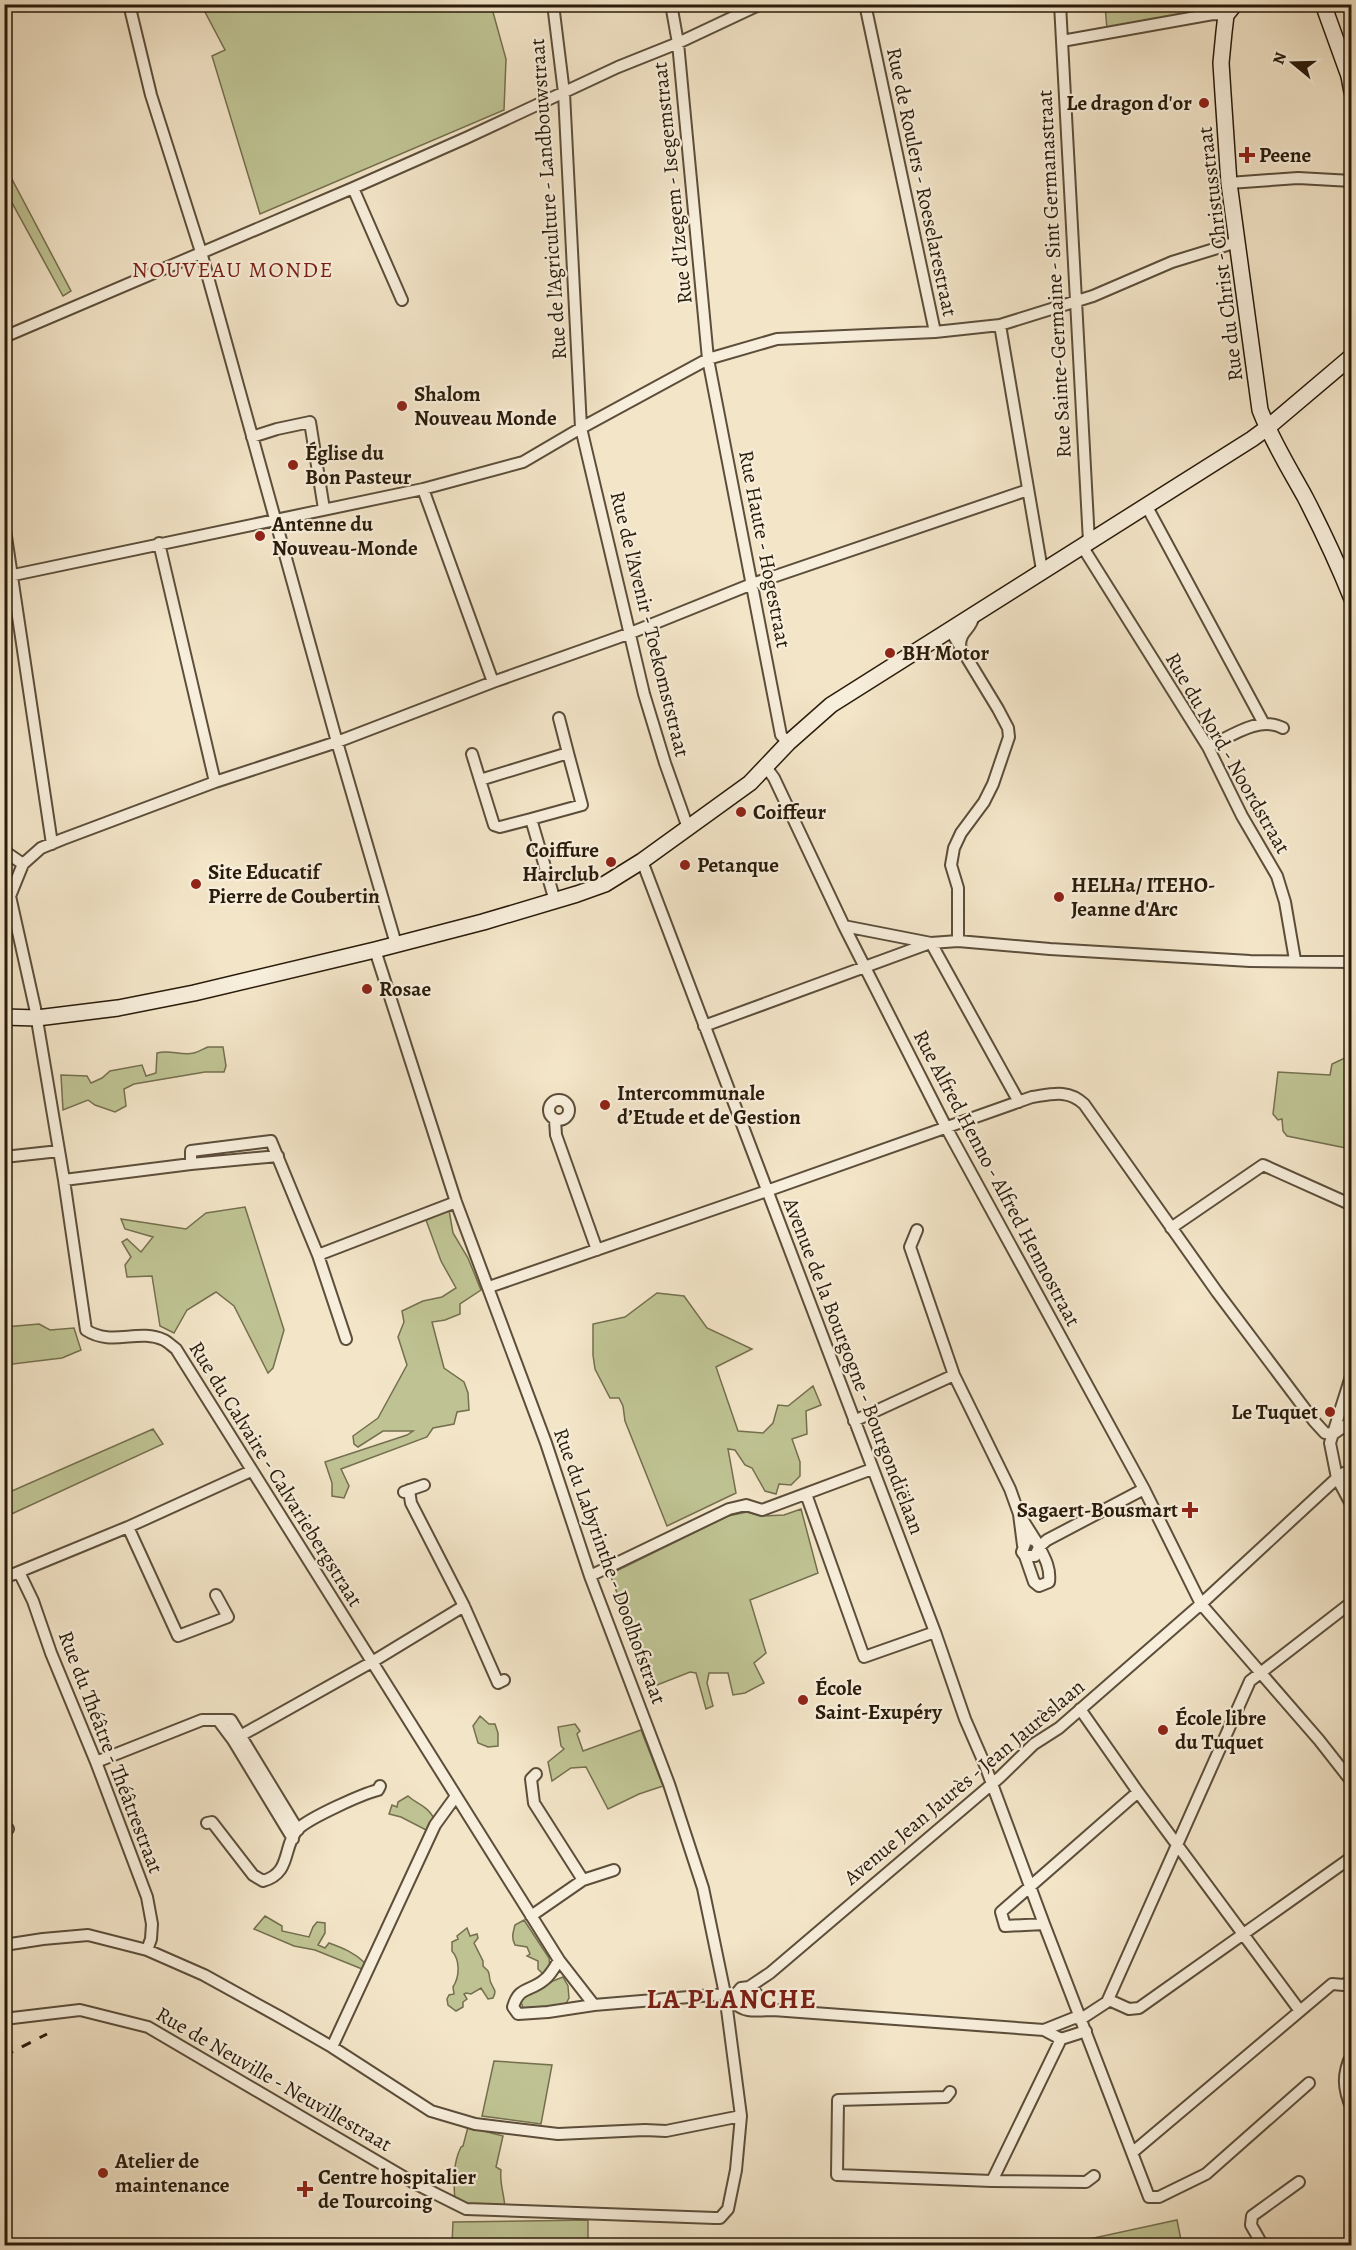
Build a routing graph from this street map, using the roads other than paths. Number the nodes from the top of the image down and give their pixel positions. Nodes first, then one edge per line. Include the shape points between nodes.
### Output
1 (129, 4) edge
2 (553, 4) edge
3 (670, 4) edge
4 (761, 4) edge
5 (865, 4) edge
6 (1060, 4) edge
7 (1323, 4) edge
8 (1231, 10) edge
9 (1062, 41) junction
10 (678, 43) junction
11 (1350, 75) edge
12 (1352, 92) edge
13 (564, 93) junction
14 (1352, 182) edge
15 (1229, 183) junction
16 (353, 188) junction
17 (1237, 242) junction
18 (201, 252) junction
19 (402, 300) dead end
20 (1075, 302) junction
21 (1000, 325) junction
22 (934, 332) junction
23 (4, 337) edge
24 (1352, 356) edge
25 (708, 359) junction
26 (581, 428) junction
27 (1267, 428) junction
28 (252, 437) junction
29 (423, 489) junction
30 (1028, 490) junction
31 (1146, 505) junction
32 (324, 509) junction
33 (276, 519) junction
34 (4, 523) edge
35 (159, 543) junction
36 (1085, 544) junction
37 (1042, 570) junction
38 (8, 576) edge
39 (752, 584) junction
40 (1352, 598) edge
41 (973, 617) junction
42 (950, 630) junction
43 (628, 634) junction
44 (960, 646) junction
45 (493, 682) junction
46 (559, 718) dead end
47 (1263, 722) junction
48 (1283, 728) dead end
49 (337, 742) junction
50 (788, 743) junction
51 (1208, 747) junction
52 (568, 753) junction
53 (472, 754) dead end
54 (765, 767) junction
55 (480, 780) junction
56 (215, 782) junction
57 (531, 819) junction
58 (688, 828) junction
59 (52, 843) junction
60 (4, 851) edge
61 (642, 861) junction
62 (23, 864) junction
63 (555, 901) junction
64 (844, 926) junction
65 (958, 940) junction
66 (931, 943) junction
67 (396, 944) junction
68 (375, 950) junction
69 (1295, 960) junction
70 (1352, 962) edge
71 (864, 966) junction
72 (4, 1017) edge
73 (37, 1018) junction
74 (704, 1026) junction
75 (1019, 1102) junction
76 (555, 1119) dead end
77 (946, 1129) junction
78 (59, 1151) junction
79 (278, 1156) junction
80 (4, 1157) edge
81 (191, 1164) junction
82 (64, 1180) junction
83 (766, 1192) junction
84 (456, 1202) junction
85 (1352, 1204) edge
86 (1171, 1228) junction
87 (917, 1230) dead end
88 (597, 1250) junction
89 (318, 1255) junction
90 (489, 1287) junction
91 (346, 1339) dead end
92 (1352, 1373) edge
93 (954, 1375) junction
94 (854, 1421) junction
95 (1352, 1421) edge
96 (1333, 1434) junction
97 (872, 1469) junction
98 (251, 1472) junction
99 (1337, 1478) junction
100 (1352, 1482) edge
101 (424, 1485) dead end
102 (1144, 1489) junction
103 (806, 1494) junction
104 (1352, 1506) edge
105 (1019, 1514) junction
106 (128, 1527) junction
107 (1038, 1544) junction
108 (1024, 1550) junction
109 (19, 1572) junction
110 (590, 1576) junction
111 (4, 1578) edge
112 (216, 1595) dead end
113 (1352, 1602) edge
114 (1201, 1604) junction
115 (464, 1606) junction
116 (935, 1632) junction
117 (372, 1662) junction
118 (1261, 1672) junction
119 (504, 1680) dead end
120 (1080, 1709) junction
121 (238, 1738) junction
122 (96, 1762) junction
123 (536, 1774) dead end
124 (1352, 1782) edge
125 (992, 1784) junction
126 (380, 1786) dead end
127 (1138, 1792) junction
128 (456, 1796) junction
129 (207, 1823) dead end
130 (296, 1834) junction
131 (1177, 1844) junction
132 (1352, 1857) edge
133 (614, 1870) dead end
134 (583, 1880) junction
135 (1030, 1885) junction
136 (531, 1916) junction
137 (1044, 1924) junction
138 (1243, 1933) junction
139 (4, 1945) edge
140 (147, 1950) junction
141 (559, 1960) junction
142 (1352, 1980) edge
143 (749, 1988) junction
144 (729, 1995) junction
145 (1109, 2000) junction
146 (594, 2005) junction
147 (752, 2009) junction
148 (1300, 2012) junction
149 (4, 2019) edge
150 (1081, 2019) junction
151 (1044, 2030) junction
152 (1086, 2031) junction
153 (1061, 2039) junction
154 (332, 2047) junction
155 (1352, 2054) edge
156 (1309, 2083) dead end
157 (950, 2092) dead end
158 (1352, 2109) edge
159 (741, 2116) junction
160 (1133, 2152) junction
161 (1094, 2176) dead end
162 (992, 2181) junction
163 (1299, 2182) dead end
164 (728, 2208) joint
165 (1263, 2246) edge

1 - 18 street via 151,96
2 - 13 street, Rue de l'Agriculture - Landbouwstraat
3 - 10 street, Rue d'Izegem - Isegemstraat
4 - 10 street
5 - 22 street, Rue de Roulers - Roeselarestraat
6 - 9 street, Rue Sainte-Germaine - Sint Germanastraat
7 - 11 street
8 - 9 street
8 - 15 street, Rue du Christ - Christusstraat via 1221,63
9 - 20 street, Rue Sainte-Germaine - Sint Germanastraat
10 - 13 street
10 - 25 street, Rue d'Izegem - Isegemstraat
11 - 12 street
13 - 16 street
13 - 26 street, Rue de l'Agriculture - Landbouwstraat
14 - 15 street via 1298,178
15 - 17 street, Rue du Christ - Christusstraat
16 - 18 street
16 - 19 street
17 - 20 street via 1172,262
17 - 27 street, Rue du Christ - Christusstraat via 1260,410
18 - 23 street
18 - 28 street
20 - 21 street
20 - 36 street, Rue Sainte-Germaine - Sint Germanastraat
21 - 22 street
21 - 30 street
22 - 25 street via 777,339
24 - 27 street
25 - 26 street
25 - 39 street, Rue Haute - Hogestraat
26 - 29 street via 523,462
26 - 43 street, Rue de l'Avenir - Toekomststraat
27 - 31 street
27 - 40 street, Rue du Christ - Christusstraat
28 - 32 street via 309,422
28 - 33 street
29 - 32 street
29 - 45 street
30 - 37 street
30 - 39 street
31 - 36 street
31 - 47 street
32 - 33 street
33 - 35 street
33 - 49 street
34 - 38 street
35 - 38 street
35 - 56 street
36 - 37 street
36 - 51 street, Rue du Nord - Noordstraat
37 - 41 street
38 - 59 street
39 - 43 street
39 - 50 street, Rue Haute - Hogestraat via 781,735
41 - 42 street
41 - 44 street via 972,624 962,633
42 - 44 street
42 - 50 street via 831,705
43 - 45 street
43 - 58 street, Rue de l'Avenir - Toekomststraat
44 - 65 street via 998,709 1009,737 993,784 954,848 951,865 958,888
45 - 49 street
46 - 52 street
47 - 48 street
47 - 51 street
49 - 56 street
49 - 67 street
50 - 54 street
51 - 69 street, Rue du Nord - Noordstraat via 1277,876 1286,902
52 - 55 street
52 - 57 street via 582,805
53 - 55 street
54 - 58 street via 750,783
54 - 64 street, Rue Alfred Henno - Alfred Hennostraat via 776,780
55 - 57 street via 494,825
56 - 59 street
57 - 63 street
58 - 61 street
59 - 62 street
60 - 62 street
61 - 63 street via 604,884
61 - 74 street, Avenue de la Bourgogne - Bourgondiëlaan
62 - 73 street, Rue du Calvaire - Calvariebergstraat via 10,897
63 - 67 street
64 - 66 street
64 - 71 street, Rue Alfred Henno - Alfred Hennostraat
65 - 66 street
65 - 69 street via 1147,956
66 - 71 street
66 - 75 street
67 - 68 street
68 - 73 street via 194,993
68 - 84 street, Rue du Labyrinthe - Doolhofstraat
69 - 70 street
71 - 74 street
71 - 77 street, Rue Alfred Henno - Alfred Hennostraat
72 - 73 street
73 - 78 street, Rue du Calvaire - Calvariebergstraat
74 - 83 street, Avenue de la Bourgogne - Bourgondiëlaan
75 - 77 street
75 - 86 street via 1052,1094 1075,1096
76 - 88 street via 556,1136
77 - 83 street
77 - 102 street, Rue Alfred Henno - Alfred Hennostraat
78 - 80 street
78 - 82 street, Rue du Calvaire - Calvariebergstraat
79 - 81 street
79 - 81 street via 271,1140 191,1151
79 - 89 street
81 - 82 street
82 - 98 street, Rue du Calvaire - Calvariebergstraat via 86,1330 97,1337 146,1336 165,1340 176,1349
83 - 88 street
83 - 94 street, Avenue de la Bourgogne - Bourgondiëlaan
84 - 89 street
84 - 90 street, Rue du Labyrinthe - Doolhofstraat
85 - 86 street via 1263,1165
86 - 96 street via 1314,1421
87 - 93 street via 910,1247
88 - 90 street
89 - 91 street
90 - 110 street, Rue du Labyrinthe - Doolhofstraat
92 - 96 street
93 - 94 street
93 - 105 street
94 - 97 street, Avenue de la Bourgogne - Bourgondiëlaan
95 - 96 street
96 - 99 street via 1331,1449
97 - 103 street
97 - 116 street, Avenue de la Bourgogne - Bourgondiëlaan
98 - 106 street
98 - 117 street, Rue du Calvaire - Calvariebergstraat
99 - 100 street via 1344,1473
99 - 104 street
99 - 114 street, Avenue Jean Jaurès - Jean Jaurèslaan
101 - 115 street via 407,1492
102 - 107 street
102 - 114 street, Rue Alfred Henno - Alfred Hennostraat
103 - 110 street via 762,1510 746,1505 729,1509
103 - 116 street via 864,1657
105 - 107 street
105 - 108 street
106 - 109 street
106 - 112 street via 178,1636 228,1617
107 - 108 street via 1035,1556
107 - 108 street via 1050,1570 1049,1582 1040,1586 1034,1582
109 - 111 street
109 - 122 street, Rue du Théâtre - Théâtrestraat
110 - 144 street, Rue du Labyrinthe - Doolhofstraat via 672,1792 703,1888
113 - 118 street
114 - 118 street, Rue Alfred Henno - Alfred Hennostraat
114 - 120 street, Avenue Jean Jaurès - Jean Jaurèslaan
115 - 117 street
115 - 119 street via 498,1683
116 - 125 street, Avenue de la Bourgogne - Bourgondiëlaan
117 - 121 street
117 - 128 street, Rue du Calvaire - Calvariebergstraat
118 - 124 street, Rue Alfred Henno - Alfred Hennostraat
118 - 131 street via 1250,1681
120 - 125 street, Avenue Jean Jaurès - Jean Jaurèslaan via 1034,1744
120 - 127 street
121 - 122 street via 231,1720 202,1720
121 - 130 street
122 - 140 street, Rue du Théâtre - Théâtrestraat via 147,1897 152,1924
123 - 134 street via 531,1779 534,1803
125 - 135 street, Avenue de la Bourgogne - Bourgondiëlaan
125 - 143 street, Avenue Jean Jaurès - Jean Jaurèslaan
126 - 130 street
127 - 131 street
127 - 135 street
128 - 136 street, Rue du Calvaire - Calvariebergstraat
128 - 154 street via 435,1825
129 - 130 street via 212,1822 263,1881 279,1873
131 - 138 street
131 - 145 street
132 - 138 street
133 - 134 street
134 - 136 street
135 - 137 street, Avenue de la Bourgogne - Bourgondiëlaan
135 - 137 street via 1001,1912 1005,1926
136 - 141 street, Rue du Calvaire - Calvariebergstraat
137 - 150 street, Avenue de la Bourgogne - Bourgondiëlaan
138 - 145 street via 1139,2008 1129,2009
138 - 148 street
139 - 140 street via 88,1935
140 - 154 street via 204,1975
141 - 146 street, Rue du Calvaire - Calvariebergstraat
141 - 146 street via 544,1981 523,1990 513,2007 524,2014
142 - 148 street via 1344,1985 1332,1984
143 - 144 street
143 - 147 street via 758,1997
144 - 146 street
144 - 147 street via 742,2010
144 - 159 street, Rue du Labyrinthe - Doolhofstraat
145 - 150 street
147 - 151 street
148 - 160 street
149 - 164 street, Rue de Neuville - Neuvillestraat via 80,2010 148,2026 466,2209 720,2218
150 - 151 street
150 - 152 street, Avenue de la Bourgogne - Bourgondiëlaan
151 - 153 street
152 - 153 street
152 - 160 street, Avenue de la Bourgogne - Bourgondiëlaan
153 - 162 street
154 - 159 street via 431,2111 475,2124 558,2134 666,2131
155 - 158 street via 1344,2078
156 - 160 street, Avenue de la Bourgogne - Bourgondiëlaan via 1206,2174 1159,2197 1149,2197
157 - 162 street via 946,2097 838,2100 837,2175
159 - 164 street, Rue du Labyrinthe - Doolhofstraat
161 - 162 street via 1086,2182
163 - 165 street via 1252,2216 1251,2225

